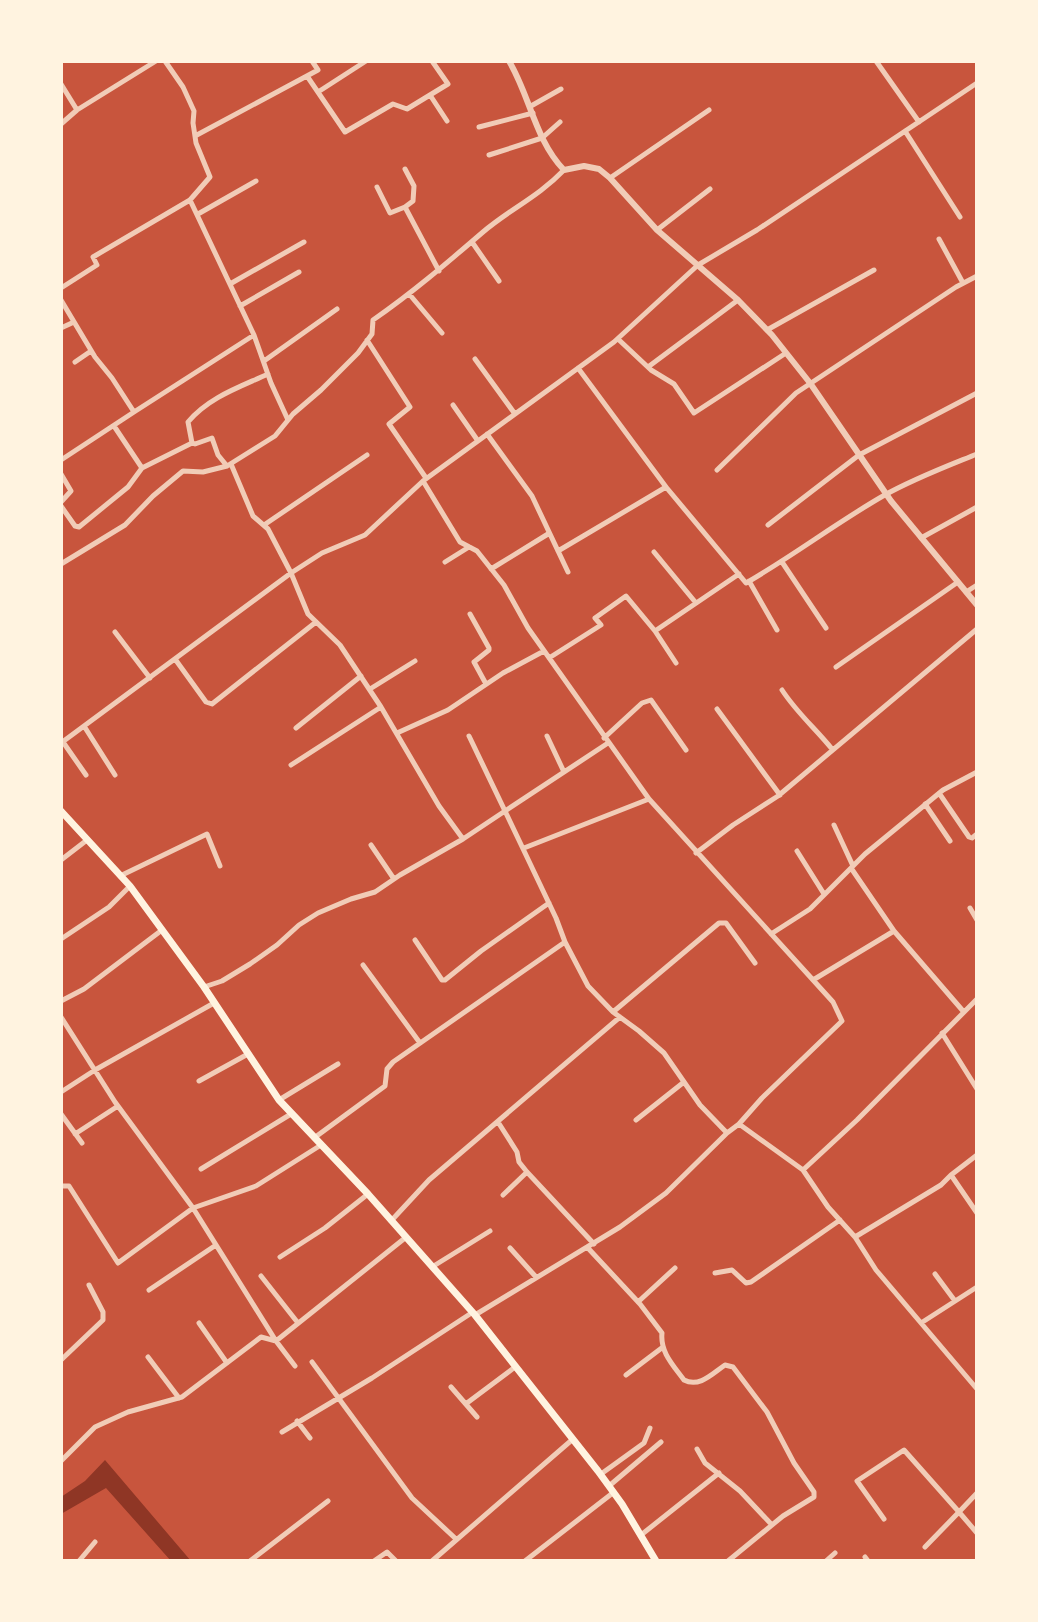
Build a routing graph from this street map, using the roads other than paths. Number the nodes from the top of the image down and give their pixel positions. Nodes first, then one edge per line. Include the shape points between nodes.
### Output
1 (156, 61) edge
2 (165, 61) edge
3 (313, 61) edge
4 (366, 61) edge
5 (432, 61) edge
6 (509, 61) edge
7 (876, 61) edge
8 (307, 76) junction
9 (977, 83) edge
10 (61, 84) edge
11 (561, 89) dead end
12 (317, 92) junction
13 (430, 95) junction
14 (77, 110) junction
15 (532, 110) junction
16 (709, 110) dead end
17 (447, 121) dead end
18 (560, 122) dead end
19 (919, 122) junction
20 (61, 124) edge
21 (479, 127) dead end
22 (905, 131) junction
23 (195, 136) junction
24 (542, 138) junction
25 (489, 155) dead end
26 (405, 169) dead end
27 (564, 170) junction
28 (610, 178) junction
29 (256, 181) dead end
30 (377, 187) dead end
31 (710, 189) dead end
32 (190, 200) junction
33 (405, 207) junction
34 (198, 214) junction
35 (960, 217) dead end
36 (657, 230) junction
37 (939, 239) dead end
38 (304, 242) dead end
39 (472, 242) junction
40 (698, 265) junction
41 (874, 270) dead end
42 (439, 271) junction
43 (299, 272) dead end
44 (977, 276) edge
45 (499, 281) dead end
46 (963, 283) junction
47 (230, 284) junction
48 (61, 289) edge
49 (410, 295) junction
50 (61, 300) edge
51 (737, 300) junction
52 (240, 306) junction
53 (337, 309) dead end
54 (74, 322) junction
55 (61, 328) edge
56 (767, 330) junction
57 (442, 333) dead end
58 (254, 335) junction
59 (618, 339) junction
60 (368, 340) junction
61 (90, 351) junction
62 (786, 353) junction
63 (475, 359) dead end
64 (264, 361) junction
65 (75, 362) dead end
66 (648, 367) junction
67 (578, 368) junction
68 (268, 374) junction
69 (810, 383) junction
70 (977, 393) edge
71 (453, 405) dead end
72 (134, 412) junction
73 (515, 414) junction
74 (288, 420) junction
75 (114, 426) junction
76 (487, 434) junction
77 (478, 441) junction
78 (192, 443) junction
79 (61, 450) edge
80 (977, 454) edge
81 (367, 455) dead end
82 (859, 455) junction
83 (63, 459) edge
84 (229, 465) junction
85 (142, 468) junction
86 (717, 470) dead end
87 (61, 474) edge
88 (424, 480) junction
89 (666, 487) junction
90 (886, 494) junction
91 (61, 504) edge
92 (977, 507) edge
93 (264, 525) junction
94 (768, 525) dead end
95 (548, 534) junction
96 (921, 538) junction
97 (469, 547) junction
98 (558, 551) junction
99 (654, 552) dead end
100 (445, 562) dead end
101 (782, 562) junction
102 (61, 564) edge
103 (491, 569) junction
104 (568, 572) dead end
105 (291, 573) junction
106 (739, 574) junction
107 (749, 581) junction
108 (958, 582) junction
109 (977, 585) edge
110 (966, 592) junction
111 (696, 603) junction
112 (977, 605) edge
113 (470, 614) dead end
114 (316, 622) junction
115 (826, 628) dead end
116 (977, 629) edge
117 (777, 630) dead end
118 (655, 631) junction
119 (115, 632) dead end
120 (544, 651) junction
121 (175, 659) junction
122 (549, 659) junction
123 (415, 661) dead end
124 (676, 663) dead end
125 (836, 667) dead end
126 (361, 676) junction
127 (150, 678) junction
128 (486, 684) junction
129 (370, 689) junction
130 (782, 690) dead end
131 (382, 707) junction
132 (717, 709) dead end
133 (85, 726) junction
134 (296, 728) dead end
135 (397, 733) junction
136 (469, 736) dead end
137 (547, 736) dead end
138 (606, 740) junction
139 (62, 743) edge
140 (832, 749) junction
141 (686, 750) dead end
142 (291, 765) dead end
143 (564, 772) junction
144 (977, 772) edge
145 (86, 775) dead end
146 (115, 775) dead end
147 (939, 793) junction
148 (780, 794) junction
149 (649, 799) junction
150 (925, 804) junction
151 (61, 811) edge
152 (505, 811) junction
153 (834, 825) dead end
154 (977, 834) edge
155 (463, 839) junction
156 (87, 840) junction
157 (950, 841) dead end
158 (371, 845) dead end
159 (524, 848) junction
160 (797, 851) dead end
161 (696, 853) junction
162 (61, 860) edge
163 (220, 866) dead end
164 (852, 867) junction
165 (120, 876) junction
166 (394, 879) junction
167 (130, 886) junction
168 (824, 894) junction
169 (549, 903) junction
170 (970, 908) dead end
171 (977, 920) edge
172 (162, 930) junction
173 (894, 931) junction
174 (771, 934) junction
175 (61, 939) edge
176 (415, 940) dead end
177 (565, 943) junction
178 (755, 963) dead end
179 (363, 965) dead end
180 (813, 980) junction
181 (204, 987) junction
182 (977, 999) edge
183 (61, 1001) edge
184 (214, 1003) junction
185 (963, 1011) junction
186 (612, 1012) junction
187 (61, 1017) edge
188 (620, 1017) junction
189 (942, 1032) junction
190 (420, 1043) junction
191 (247, 1054) junction
192 (338, 1064) dead end
193 (95, 1070) junction
194 (199, 1081) dead end
195 (684, 1082) junction
196 (977, 1089) edge
197 (61, 1092) edge
198 (279, 1100) junction
199 (118, 1106) junction
200 (61, 1114) edge
201 (291, 1114) junction
202 (636, 1120) dead end
203 (498, 1122) junction
204 (739, 1124) junction
205 (727, 1133) junction
206 (75, 1134) junction
207 (314, 1138) junction
208 (82, 1143) dead end
209 (321, 1145) junction
210 (977, 1155) edge
211 (201, 1169) dead end
212 (803, 1170) junction
213 (527, 1172) junction
214 (951, 1175) junction
215 (61, 1186) edge
216 (368, 1194) junction
217 (503, 1195) dead end
218 (193, 1208) junction
219 (976, 1212) edge
220 (840, 1220) junction
221 (391, 1221) junction
222 (489, 1231) dead end
223 (855, 1237) junction
224 (405, 1238) junction
225 (216, 1245) junction
226 (591, 1245) junction
227 (510, 1248) dead end
228 (280, 1258) dead end
229 (432, 1268) junction
230 (675, 1268) dead end
231 (715, 1273) dead end
232 (935, 1274) dead end
233 (261, 1276) dead end
234 (536, 1277) junction
235 (89, 1285) dead end
236 (977, 1287) edge
237 (149, 1290) dead end
238 (955, 1301) junction
239 (638, 1302) junction
240 (474, 1313) junction
241 (199, 1323) dead end
242 (298, 1323) junction
243 (921, 1323) junction
244 (276, 1341) junction
245 (663, 1347) junction
246 (148, 1357) dead end
247 (61, 1360) edge
248 (312, 1362) dead end
249 (227, 1363) junction
250 (295, 1366) dead end
251 (515, 1367) junction
252 (626, 1375) dead end
253 (451, 1387) dead end
254 (977, 1389) edge
255 (180, 1397) junction
256 (337, 1398) junction
257 (467, 1403) junction
258 (477, 1417) dead end
259 (297, 1421) junction
260 (650, 1428) dead end
261 (282, 1432) dead end
262 (310, 1438) dead end
263 (573, 1438) junction
264 (661, 1442) dead end
265 (697, 1449) dead end
266 (61, 1461) edge
267 (719, 1473) junction
268 (601, 1474) junction
269 (611, 1489) junction
270 (977, 1493) edge
271 (328, 1501) dead end
272 (958, 1512) junction
273 (884, 1519) dead end
274 (772, 1525) junction
275 (977, 1532) edge
276 (641, 1535) junction
277 (456, 1539) junction
278 (95, 1542) dead end
279 (925, 1547) dead end
280 (259, 1553) junction
281 (835, 1553) dead end
282 (79, 1561) edge
283 (250, 1561) edge
284 (265, 1561) edge
285 (374, 1561) edge
286 (396, 1561) edge
287 (432, 1561) edge
288 (525, 1561) edge
289 (656, 1561) edge
290 (729, 1561) edge
291 (827, 1561) edge

1 - 14 street
2 - 23 street via 194,111
3 - 8 street via 318,70
4 - 12 street
5 - 13 street via 448,84
6 - 15 street
7 - 19 street
8 - 12 street
8 - 23 street
9 - 19 street
10 - 14 street
11 - 15 street
12 - 13 street via 345,132 393,104 407,109
13 - 17 street
14 - 20 street
15 - 21 street
15 - 24 street
16 - 28 street
18 - 24 street
19 - 22 street
22 - 35 street
22 - 40 street
23 - 32 street via 210,177
24 - 25 street
24 - 27 street
26 - 33 street via 414,186 414,201
27 - 28 street via 584,166
27 - 39 street
28 - 36 street
29 - 34 street
30 - 33 street via 390,213
31 - 36 street
32 - 34 street
32 - 48 street via 93,257 97,265
33 - 42 street
34 - 47 street
36 - 40 street
37 - 46 street
38 - 47 street
39 - 42 street
39 - 45 street
40 - 51 street
40 - 59 street
41 - 56 street
42 - 49 street
43 - 52 street
44 - 46 street
46 - 69 street
47 - 52 street
49 - 57 street
49 - 60 street via 373,320
50 - 54 street
51 - 56 street
51 - 66 street
52 - 58 street
53 - 64 street
54 - 55 street
54 - 61 street
56 - 62 street
58 - 64 street
58 - 72 street
59 - 66 street
59 - 67 street
60 - 74 street
60 - 88 street via 410,407 389,424
61 - 65 street
61 - 72 street
62 - 66 street via 694,413 674,384
62 - 69 street
63 - 73 street
64 - 68 street
67 - 73 street
67 - 89 street
68 - 74 street
68 - 78 street via 218,397 195,414 188,422
69 - 82 street
69 - 86 street
70 - 82 street
71 - 77 street
72 - 75 street
73 - 76 street
74 - 84 street via 275,436
75 - 83 street
75 - 85 street
76 - 77 street
76 - 95 street via 532,496
77 - 88 street
78 - 84 street via 212,438 218,455
78 - 85 street
79 - 83 street
80 - 90 street
81 - 93 street
82 - 90 street
82 - 94 street
84 - 93 street via 253,516
84 - 102 street via 203,472 183,471 125,525
85 - 91 street via 128,487 79,527
87 - 91 street via 71,491
88 - 97 street via 460,542
88 - 105 street via 365,535 322,553
89 - 98 street
89 - 106 street
90 - 96 street
90 - 101 street
92 - 96 street
93 - 105 street
95 - 98 street
95 - 103 street
96 - 108 street
97 - 100 street
97 - 103 street
98 - 104 street
99 - 111 street
101 - 107 street
101 - 115 street
103 - 120 street
105 - 114 street
105 - 121 street
106 - 107 street
106 - 111 street
107 - 117 street
108 - 110 street
108 - 125 street
109 - 110 street
110 - 112 street
111 - 118 street
113 - 128 street via 489,648 474,662
114 - 121 street via 212,704
114 - 126 street via 340,645
116 - 140 street
118 - 122 street via 625,596 595,618 601,625
118 - 124 street
119 - 127 street
120 - 122 street
120 - 128 street
121 - 127 street
122 - 138 street
123 - 129 street
126 - 129 street
126 - 134 street
127 - 133 street
128 - 135 street via 448,709
129 - 131 street
130 - 140 street
131 - 135 street
131 - 142 street
132 - 148 street
133 - 139 street
133 - 146 street
135 - 155 street
136 - 152 street
137 - 143 street
138 - 141 street via 642,703 651,700
138 - 143 street
138 - 149 street
139 - 145 street
140 - 148 street
143 - 152 street
144 - 147 street
147 - 150 street
147 - 154 street via 969,837
148 - 161 street
149 - 159 street
149 - 161 street
150 - 157 street
150 - 164 street
151 - 156 main road
152 - 155 street
152 - 159 street
153 - 164 street
155 - 166 street
156 - 162 street
156 - 165 main road
158 - 166 street
159 - 169 street
160 - 168 street
161 - 174 street
163 - 165 street via 207,834
164 - 168 street
164 - 173 street
165 - 167 main road
166 - 181 street via 375,892 318,913 250,964
167 - 172 main road
167 - 175 street via 109,907
168 - 174 street via 810,909
169 - 176 street via 442,980
169 - 177 street
170 - 171 street
172 - 181 main road
172 - 183 street
173 - 180 street
173 - 185 street
174 - 180 street
177 - 186 street via 588,986
177 - 190 street
178 - 186 street via 726,923 719,923
179 - 190 street
180 - 204 street via 833,1002 842,1021
181 - 184 main road
182 - 185 street
184 - 191 main road
184 - 193 street
185 - 189 street
186 - 188 street
187 - 193 street
188 - 195 street via 664,1054
188 - 203 street
189 - 196 street
189 - 212 street
190 - 207 street via 387,1069 385,1086
191 - 194 street
191 - 198 main road
192 - 198 street
193 - 197 street
193 - 199 street
195 - 202 street
195 - 205 street
198 - 201 main road
199 - 206 street
199 - 218 street
200 - 206 street
201 - 207 main road
201 - 211 street
203 - 213 street
203 - 221 street via 429,1180
204 - 205 street
204 - 212 street
205 - 226 street via 666,1194
206 - 208 street
207 - 209 main road
209 - 216 main road
209 - 218 street via 256,1186
210 - 214 street
212 - 220 street
213 - 217 street
213 - 226 street
214 - 219 street
214 - 223 street
215 - 218 street via 69,1186 118,1263
216 - 221 main road
216 - 228 street
218 - 225 street
220 - 223 street
220 - 231 street via 751,1282 742,1281 732,1269
221 - 224 main road
222 - 229 street
223 - 243 street
224 - 229 main road
224 - 242 street
225 - 237 street
225 - 244 street
226 - 234 street
226 - 239 street
227 - 234 street
229 - 240 main road
230 - 239 street
232 - 238 street
233 - 242 street
234 - 240 street
235 - 247 street via 103,1320
236 - 238 street
238 - 243 street
239 - 245 street via 662,1333
240 - 251 main road
240 - 256 street
241 - 249 street
242 - 244 street
243 - 254 street
244 - 249 street via 261,1337
244 - 250 street
245 - 252 street
245 - 274 street via 688,1383 698,1383 725,1365 733,1367 766,1412 814,1492 814,1497
246 - 255 street
248 - 256 street
249 - 255 street
251 - 257 street
251 - 263 main road
253 - 257 street
255 - 266 street via 95,1427
256 - 259 street
256 - 277 street via 412,1498
257 - 258 street
259 - 261 street
259 - 262 street
260 - 268 street via 644,1443
263 - 268 main road
263 - 277 street
264 - 269 street
265 - 267 street via 705,1463
267 - 274 street
267 - 276 street
268 - 269 main road
269 - 276 main road
269 - 288 street
270 - 272 street
271 - 280 street
272 - 273 street via 904,1450 857,1481
272 - 275 street
272 - 279 street
274 - 290 street
276 - 289 main road
277 - 287 street
278 - 282 street
280 - 283 street
280 - 284 street
281 - 291 street
285 - 286 street via 387,1552

